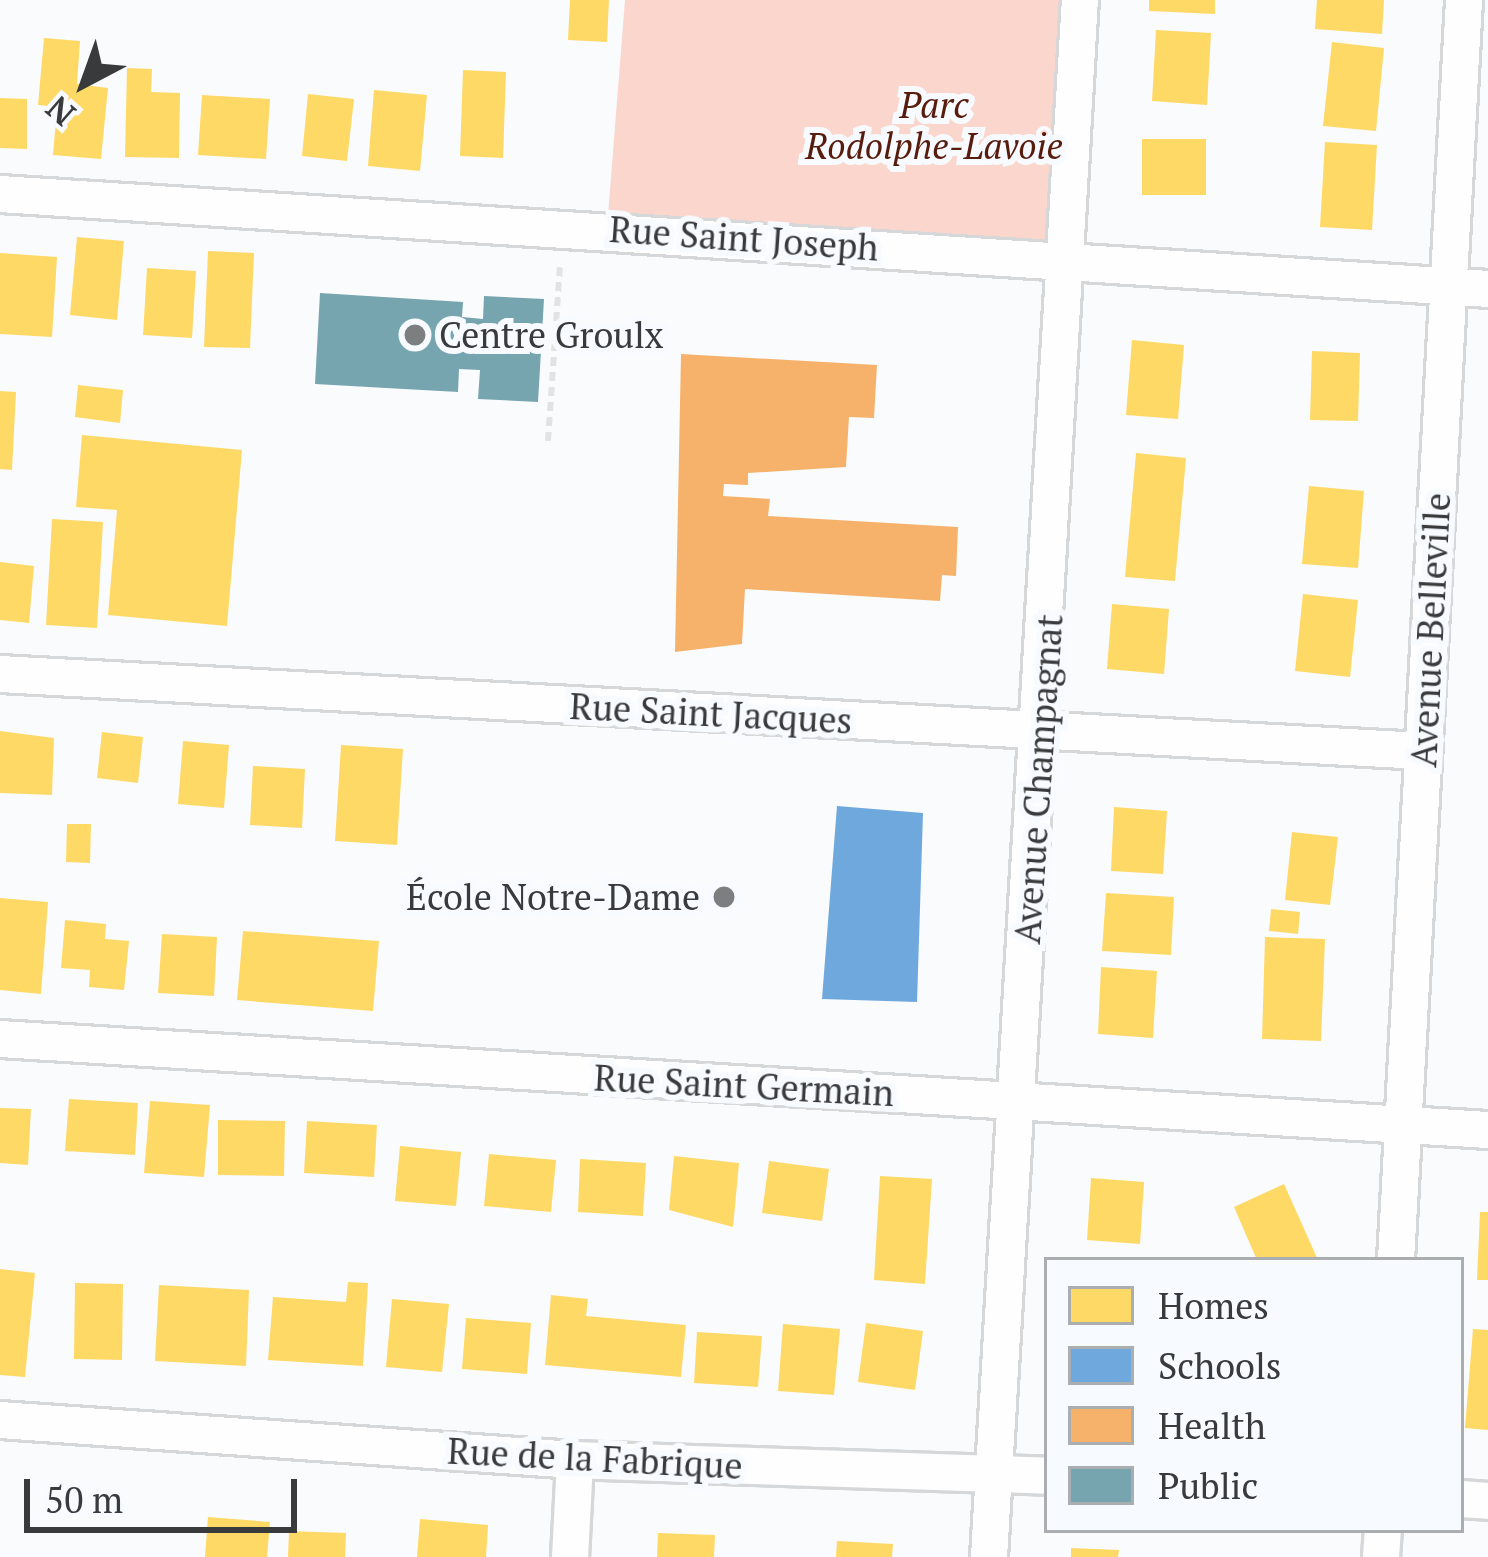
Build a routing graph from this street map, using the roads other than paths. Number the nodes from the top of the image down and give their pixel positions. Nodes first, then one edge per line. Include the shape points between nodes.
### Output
1 (1080, 0) edge
2 (1464, 0) edge
3 (0, 194) edge
4 (1071, 261) junction
5 (1449, 287) junction
6 (1488, 289) edge
7 (0, 674) edge
8 (1041, 730) junction
9 (1423, 751) junction
10 (0, 1040) edge
11 (1018, 1101) junction
12 (1403, 1125) junction
13 (1488, 1130) edge
14 (1396, 1257) edge
15 (0, 1420) edge
16 (575, 1460) junction
17 (994, 1473) junction
18 (1044, 1476) edge
19 (570, 1557) edge
20 (989, 1557) edge

1 - 4 street, Avenue Champagnat
2 - 5 street, Avenue Belleville
3 - 4 street, Rue Saint Joseph
4 - 5 street, Rue Saint Joseph
4 - 8 street, Avenue Champagnat
5 - 6 street, Rue Saint Joseph
5 - 9 street, Avenue Belleville
7 - 8 street, Rue Saint Jacques
8 - 9 street, Rue Saint Jacques
8 - 11 street, Avenue Champagnat
9 - 12 street, Avenue Belleville
10 - 11 street, Rue Saint Germain
11 - 12 street, Rue Saint Germain
11 - 17 street, Avenue Champagnat
12 - 13 street, Rue Saint Germain
12 - 14 street, Avenue Belleville
15 - 16 street, Rue de la Fabrique
16 - 17 street, Rue de la Fabrique
16 - 19 street
17 - 18 street, Rue de la Fabrique
17 - 20 street, Avenue Champagnat

